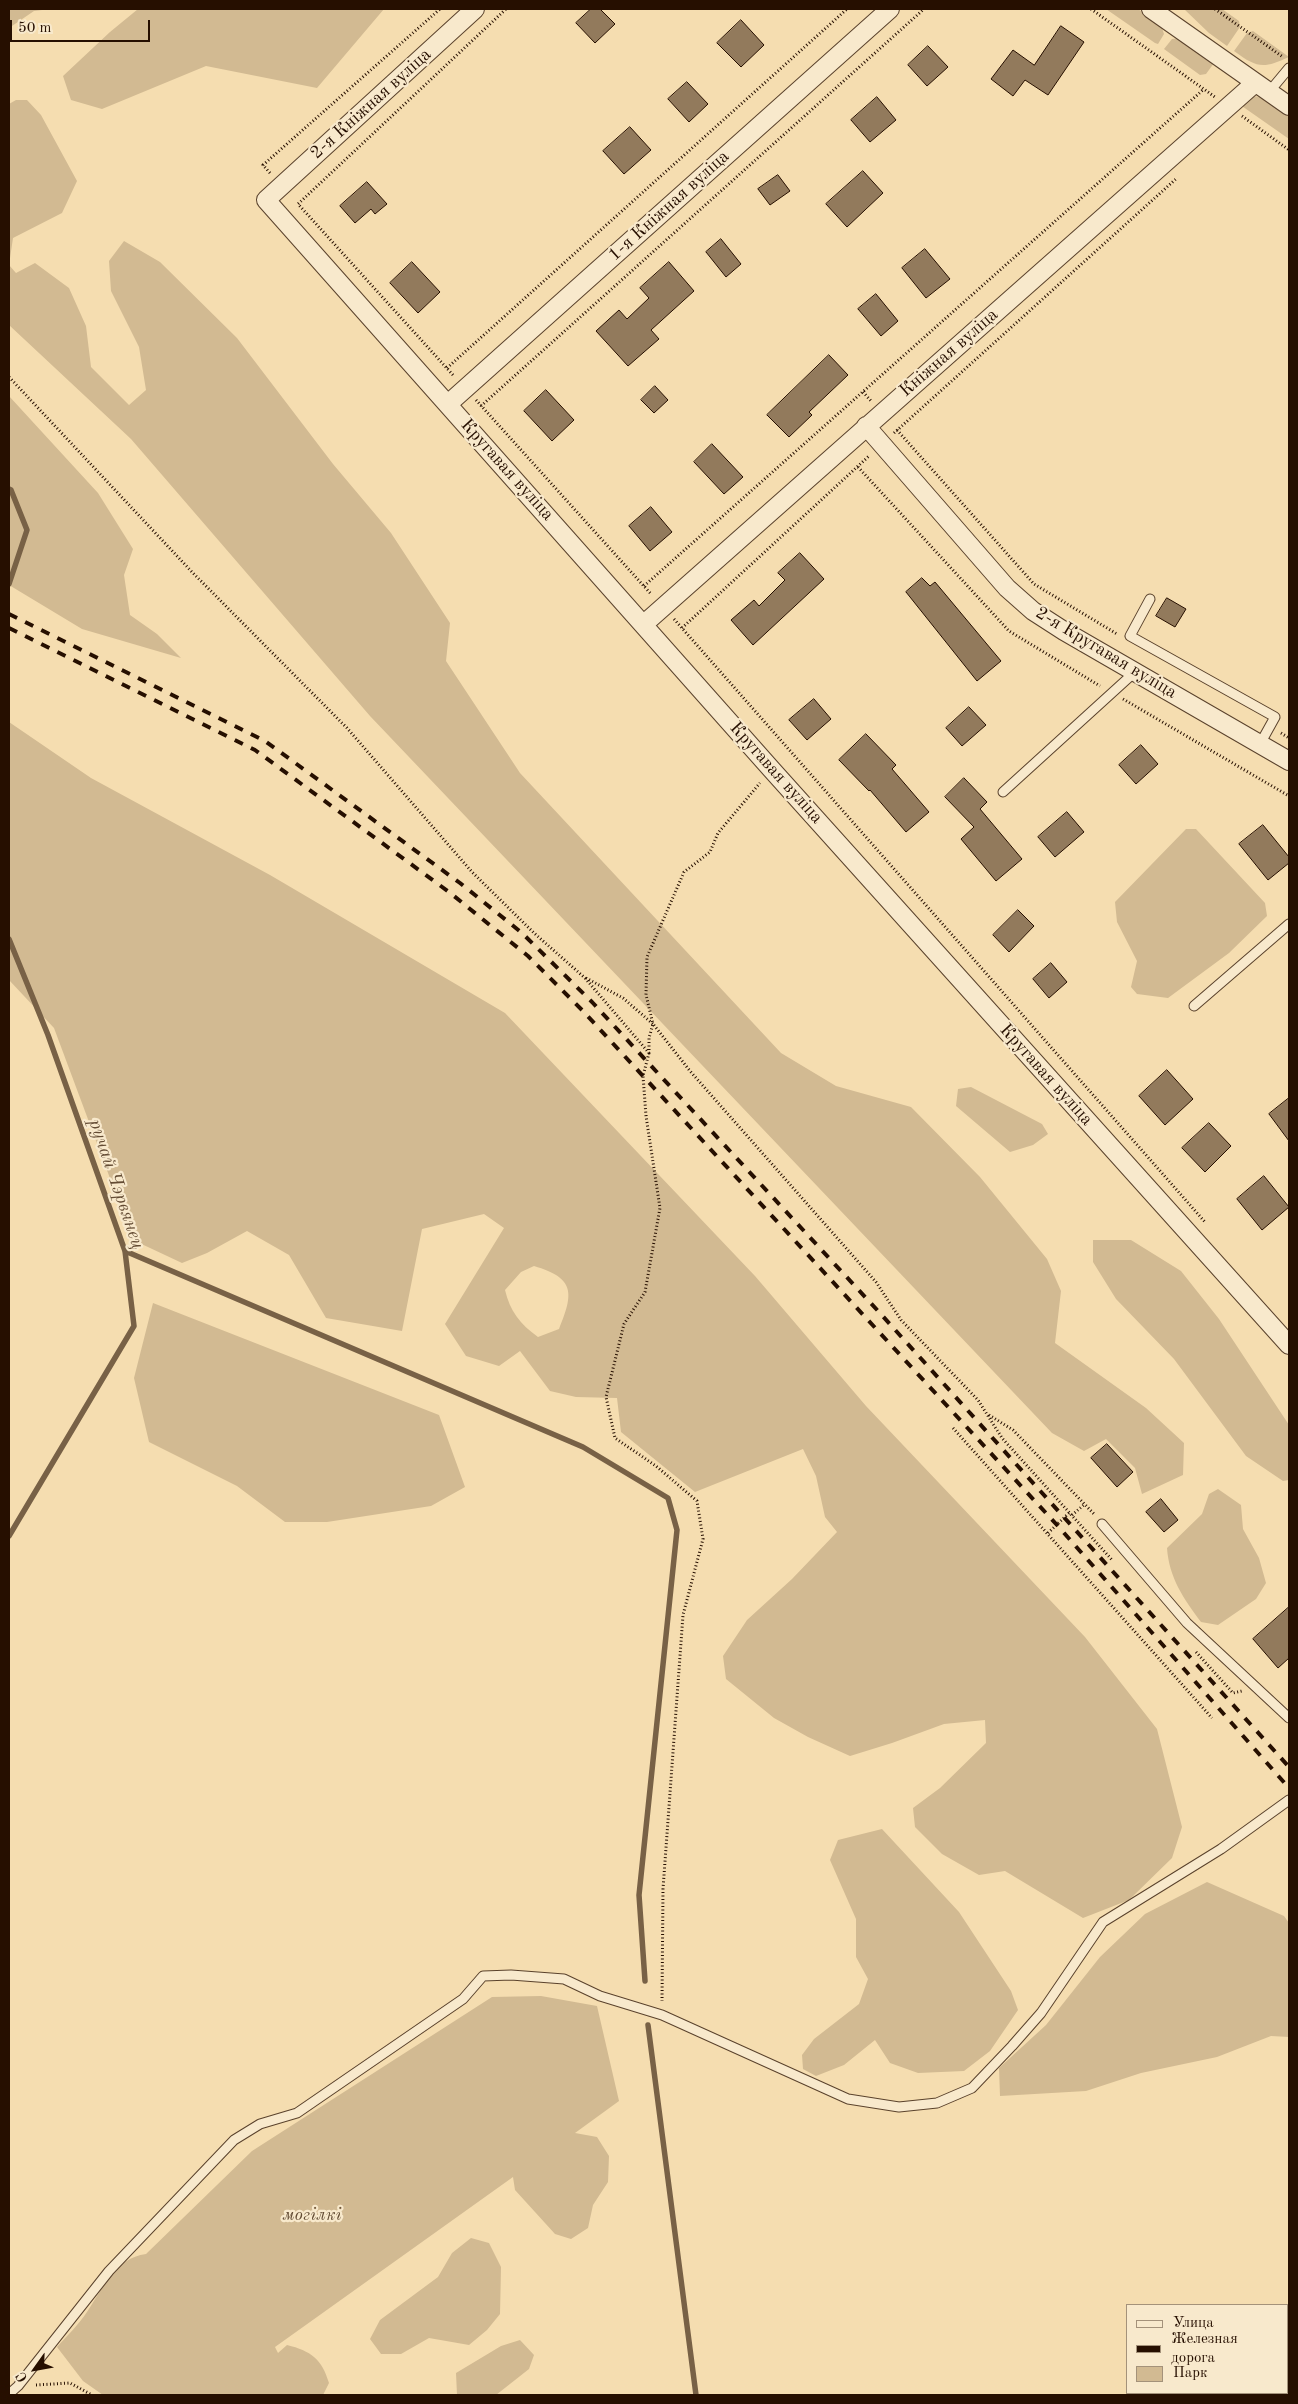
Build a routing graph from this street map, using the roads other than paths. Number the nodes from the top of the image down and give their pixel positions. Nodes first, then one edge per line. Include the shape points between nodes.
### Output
1 (476, 9) edge
2 (890, 9) edge
3 (1151, 9) edge
4 (1289, 68) edge
5 (1262, 87) junction
6 (1289, 106) edge
7 (266, 200) joint
8 (448, 404) junction
9 (866, 426) junction
10 (1150, 599) dead end
11 (644, 624) junction
12 (1136, 671) junction
13 (1260, 744) junction
14 (1289, 760) edge
15 (1003, 792) dead end
16 (1289, 924) edge
17 (1194, 1006) dead end
18 (1289, 1344) edge
19 (1102, 1524) road end
20 (1289, 1718) edge
21 (1289, 1800) edge
22 (9, 2394) edge

1 - 7 street, 2-я Кніжная вуліца
2 - 8 street, 1-я Кніжная вуліца
3 - 5 street
4 - 5 lane
5 - 6 street
5 - 9 street, Кніжная вуліца via 1228,106
7 - 8 street, Кругавая вуліца
8 - 11 street, Кругавая вуліца
9 - 11 street, Кніжная вуліца
9 - 12 street, 2-я Кругавая вуліца via 1007,588 1033,611 1064,631
10 - 13 lane via 1130,636 1275,716
11 - 18 street, Кругавая вуліца
12 - 13 street, 2-я Кругавая вуліца
12 - 15 lane
13 - 14 street, 2-я Кругавая вуліца
16 - 17 lane
19 - 20 lane via 1187,1622
21 - 22 lane via 1221,1849 1103,1922 1041,2013 1012,2046 972,2088 937,2103 899,2108 848,2099 662,2014 600,1996 564,1979 511,1974 483,1976 463,1999 297,2113 260,2124 234,2140 109,2271

